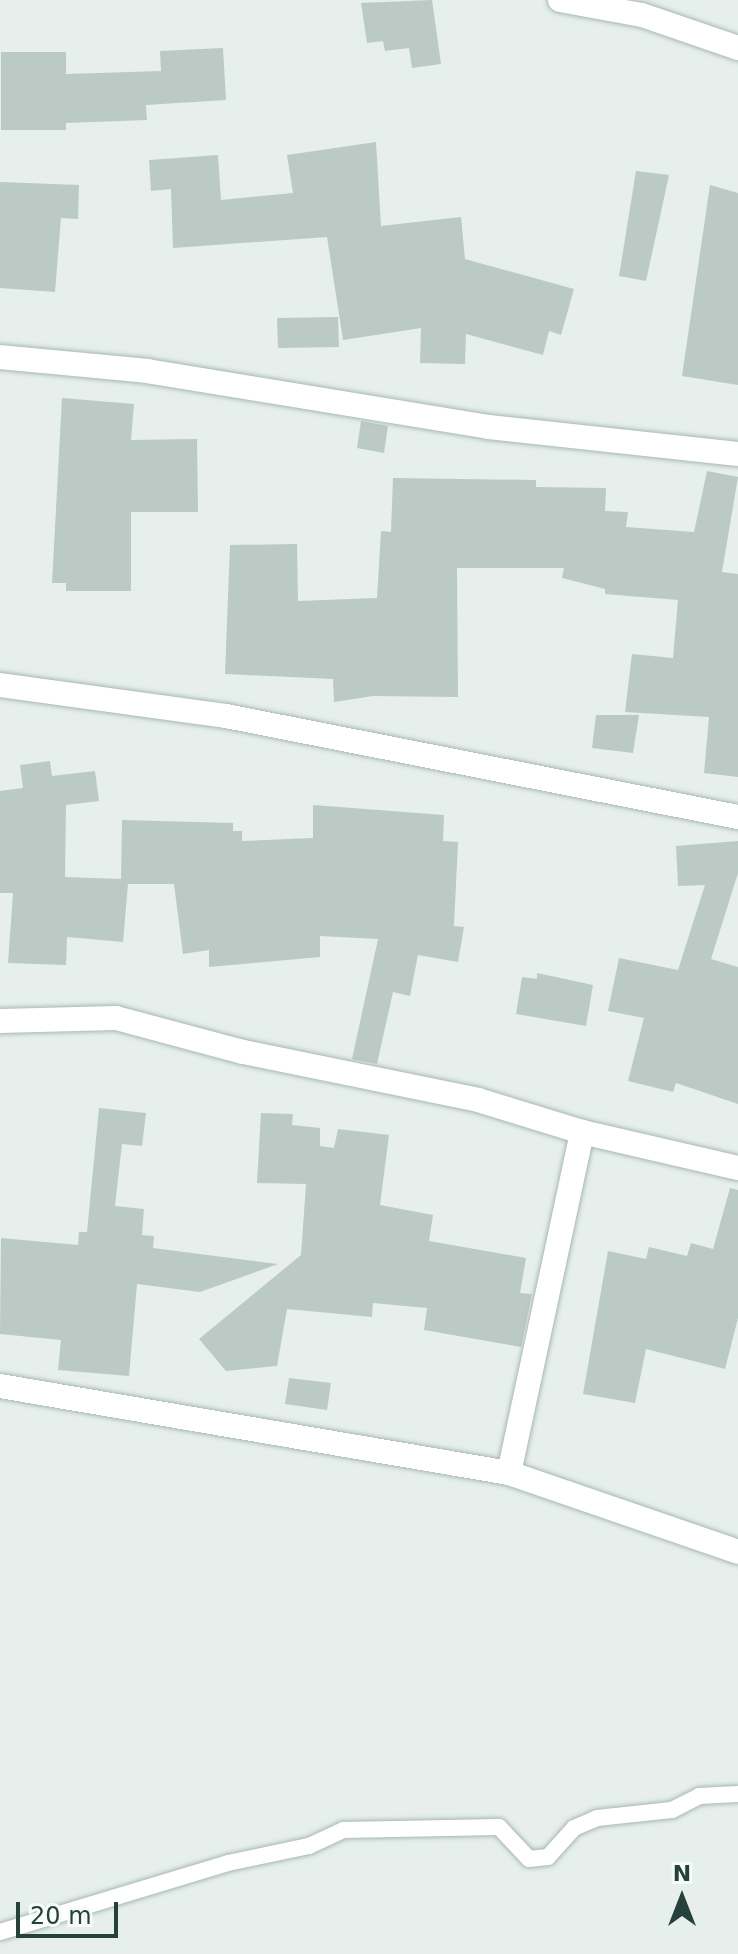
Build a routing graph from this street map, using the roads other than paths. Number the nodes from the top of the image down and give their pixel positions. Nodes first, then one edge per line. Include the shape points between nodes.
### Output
1 (560, 0) edge
2 (738, 48) edge
3 (0, 357) edge
4 (738, 454) edge
5 (0, 685) edge
6 (738, 817) edge
7 (0, 1021) edge
8 (582, 1132) junction
9 (738, 1168) edge
10 (0, 1386) edge
11 (509, 1473) junction
12 (738, 1552) edge
13 (738, 1794) edge
14 (0, 1932) edge

1 - 2 street via 642,15
3 - 4 street via 161,373 489,427
5 - 6 street via 226,716
7 - 8 street via 116,1018 243,1052 478,1100
8 - 9 street
8 - 11 street
10 - 11 street
11 - 12 street
13 - 14 lane via 699,1796 672,1810 597,1818 574,1828 548,1857 529,1859 499,1827 343,1830 309,1846 242,1859

